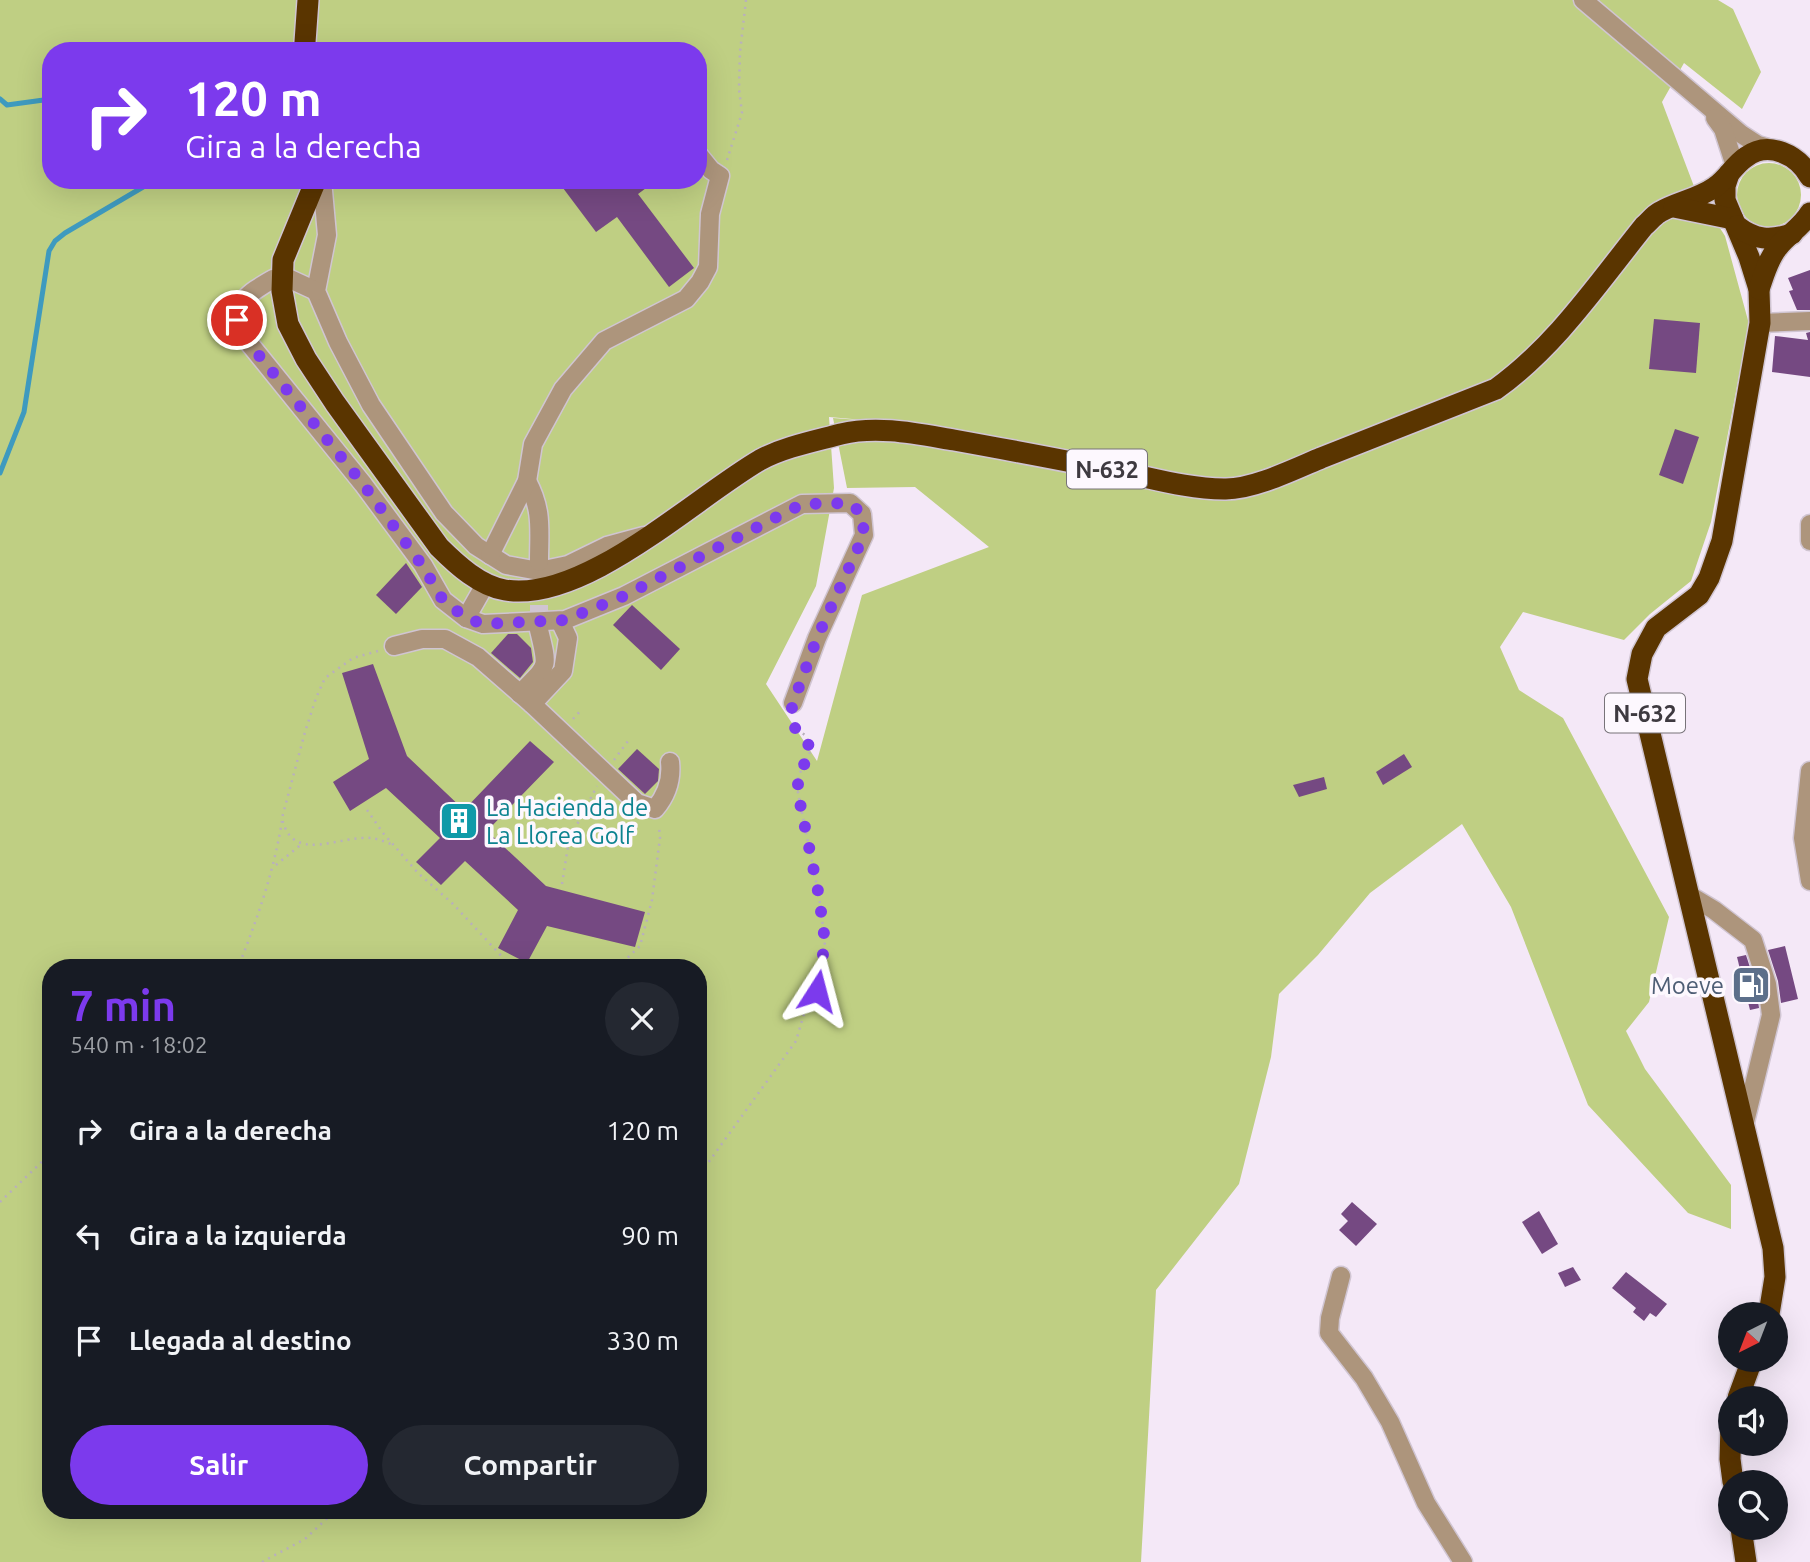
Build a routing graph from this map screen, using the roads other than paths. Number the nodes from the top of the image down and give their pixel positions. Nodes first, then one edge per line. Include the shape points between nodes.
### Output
1 (308, 0) edge
2 (1583, 0) edge
3 (305, 42) edge
4 (1707, 107) junction
5 (1778, 151) junction
6 (707, 165) edge
7 (1732, 170) junction
8 (1810, 177) edge
9 (312, 189) edge
10 (323, 189) edge
11 (1674, 207) junction
12 (1810, 213) edge
13 (1735, 223) junction
14 (1792, 234) junction
15 (1759, 289) junction
16 (316, 290) junction
17 (1810, 321) edge
18 (1759, 323) junction
19 (527, 481) junction
20 (1810, 524) edge
21 (650, 534) junction
22 (1810, 541) edge
23 (490, 555) junction
24 (538, 562) tunnel mouth
25 (486, 583) junction
26 (466, 618) junction
27 (560, 621) junction
28 (539, 631) tunnel mouth
29 (394, 646) road end
30 (526, 699) junction
31 (793, 703) road end
32 (670, 762) dead end
33 (1810, 771) edge
34 (1810, 881) edge
35 (1689, 895) junction
36 (1744, 1126) junction
37 (1341, 1276) dead end
38 (1771, 1302) edge
39 (1743, 1540) edge
40 (1463, 1562) edge
41 (1746, 1562) edge

1 - 3 highway
2 - 4 street
4 - 5 street via 1758,145
4 - 7 street via 1723,129
5 - 7 highway via 1748,155
5 - 8 highway via 1793,156
6 - 19 street via 720,176 710,214 708,267 700,282 686,299 604,341 596,350 563,389 533,444
7 - 11 highway via 1714,188
7 - 13 highway via 1725,200
9 - 25 highway, N-632 via 284,260 282,291 288,324 306,359 414,515 455,563
10 - 16 street via 327,235
11 - 13 highway
11 - 21 highway, N-632 via 1644,226 1552,341 1496,389 1270,479 1227,490 1193,487 906,431 850,432 762,459
12 - 14 highway
13 - 14 highway via 1762,239
13 - 15 highway
14 - 15 highway via 1778,246
15 - 18 highway, N-632
16 - 23 street via 371,405 444,513
16 - 26 street via 282,279 249,293 239,308 240,332 363,484 443,600
17 - 18 street
18 - 35 highway, N-632 via 1722,541 1699,595 1656,628 1642,654 1637,679
19 - 23 street
19 - 24 street via 540,513
20 - 22 street
21 - 23 street via 607,546 568,565 538,571 506,565
21 - 25 highway, N-632 via 570,582 532,590 506,590
25 - 26 street
26 - 27 street via 483,624
27 - 30 street via 568,638 563,671
27 - 31 street via 624,596 802,504 850,503 862,514 864,535
28 - 30 street via 547,661
29 - 30 street via 445,639 478,657
30 - 32 street via 637,803 655,809 663,800 672,776
33 - 34 street via 1803,838
35 - 36 highway, N-632
35 - 36 street via 1753,940 1766,984 1771,1015
36 - 38 highway, N-632 via 1773,1248
37 - 40 street via 1329,1333 1390,1422 1426,1503
39 - 41 highway

